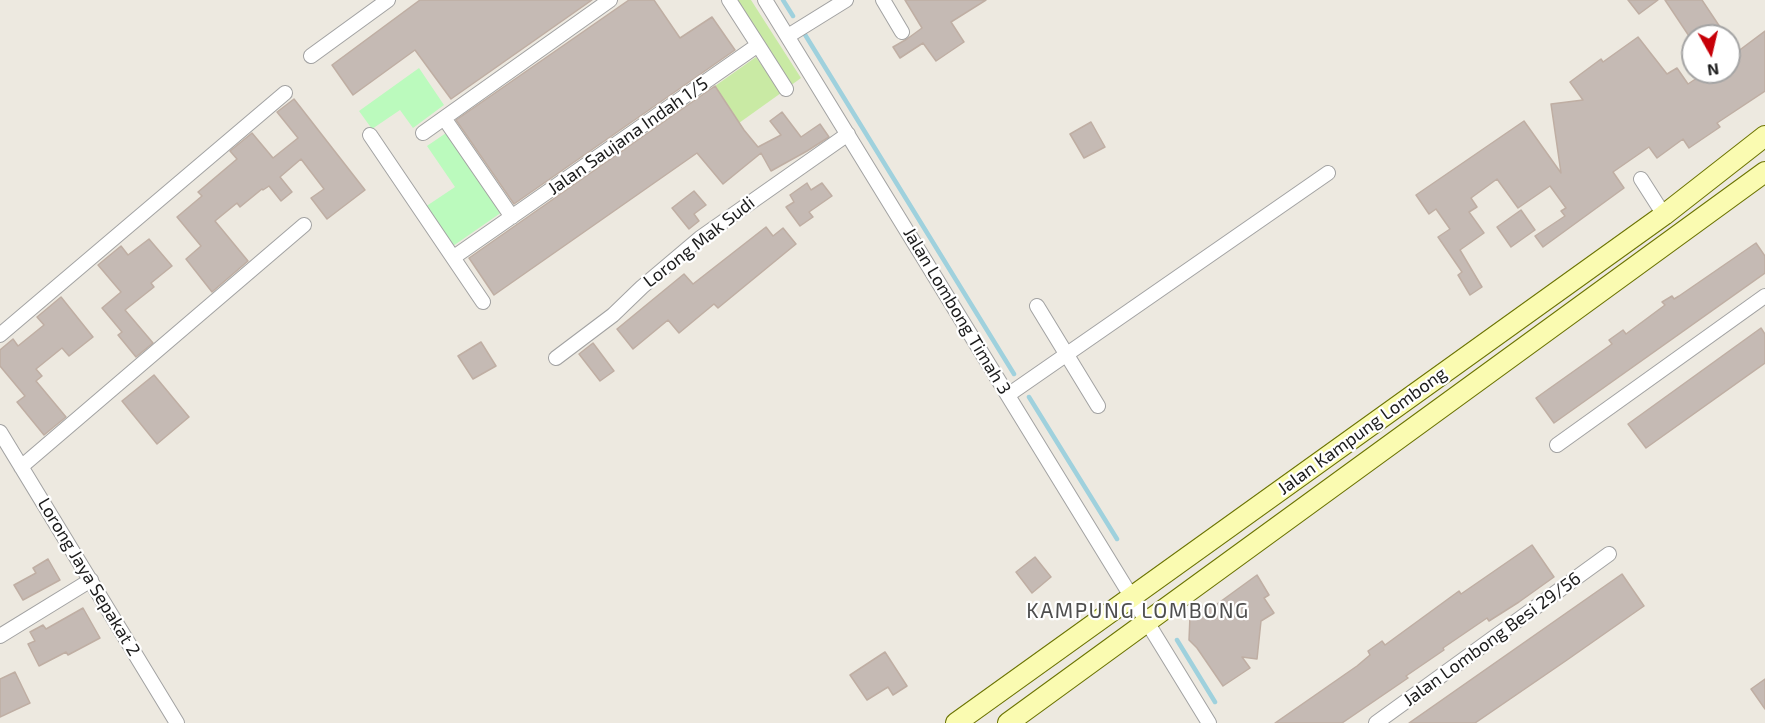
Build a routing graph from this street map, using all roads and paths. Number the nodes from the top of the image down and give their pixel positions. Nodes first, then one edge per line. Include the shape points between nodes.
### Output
1 (388, 0) edge
2 (610, 0) edge
3 (729, 0) edge
4 (765, 0) edge
5 (846, 0) edge
6 (882, 0) edge
7 (902, 33) dead end
8 (788, 36) junction
9 (758, 45) junction
10 (311, 56) dead end
11 (786, 88) dead end
12 (285, 93) dead end
13 (444, 118) junction
14 (423, 133) dead end
15 (848, 134) junction
16 (370, 135) dead end
17 (1765, 136) edge
18 (1765, 172) edge
19 (1328, 173) dead end
20 (1641, 179) dead end
21 (1664, 215) junction
22 (512, 217) junction
23 (304, 225) dead end
24 (454, 257) junction
25 (1765, 296) edge
26 (483, 302) dead end
27 (1037, 306) dead end
28 (0, 335) edge
29 (1067, 355) junction
30 (556, 358) dead end
31 (1008, 395) junction
32 (1098, 406) dead end
33 (0, 432) edge
34 (1557, 445) dead end
35 (21, 467) junction
36 (1609, 554) dead end
37 (91, 580) junction
38 (1132, 595) junction
39 (1148, 622) junction
40 (0, 636) edge
41 (177, 723) edge
42 (956, 723) edge
43 (1008, 723) edge
44 (1209, 723) edge
45 (1376, 723) edge

1 - 10 street
2 - 13 street
3 - 9 street
4 - 8 street, Jalan Lombong Timah 3
5 - 8 street
6 - 7 street
8 - 15 street, Jalan Lombong Timah 3
9 - 11 street
9 - 22 street, Jalan Saujana Indah 1/5
12 - 28 street
13 - 14 street
13 - 22 street
15 - 30 street, Lorong Mak Sudi via 700,238 613,315
15 - 31 street, Jalan Lombong Timah 3
16 - 24 street
17 - 21 street, Jalan Kampung Lombong
18 - 39 street, Jalan Kampung Lombong
19 - 29 street
20 - 21 street
21 - 38 street, Jalan Kampung Lombong
22 - 24 street, Jalan Saujana Indah 1/5
23 - 35 street
24 - 26 street
25 - 34 street
27 - 29 street
29 - 31 street
29 - 32 street
31 - 38 street, Jalan Lombong Timah 3
33 - 35 street, Lorong Jaya Sepakat 2
35 - 37 street, Lorong Jaya Sepakat 2
36 - 45 street, Jalan Lombong Besi 29/56
37 - 40 street
37 - 41 street, Lorong Jaya Sepakat 2
38 - 39 street, Jalan Lombong Timah 3
38 - 42 street, Jalan Kampung Lombong
39 - 43 street, Jalan Kampung Lombong
39 - 44 street, Jalan Lombong Timah 3

